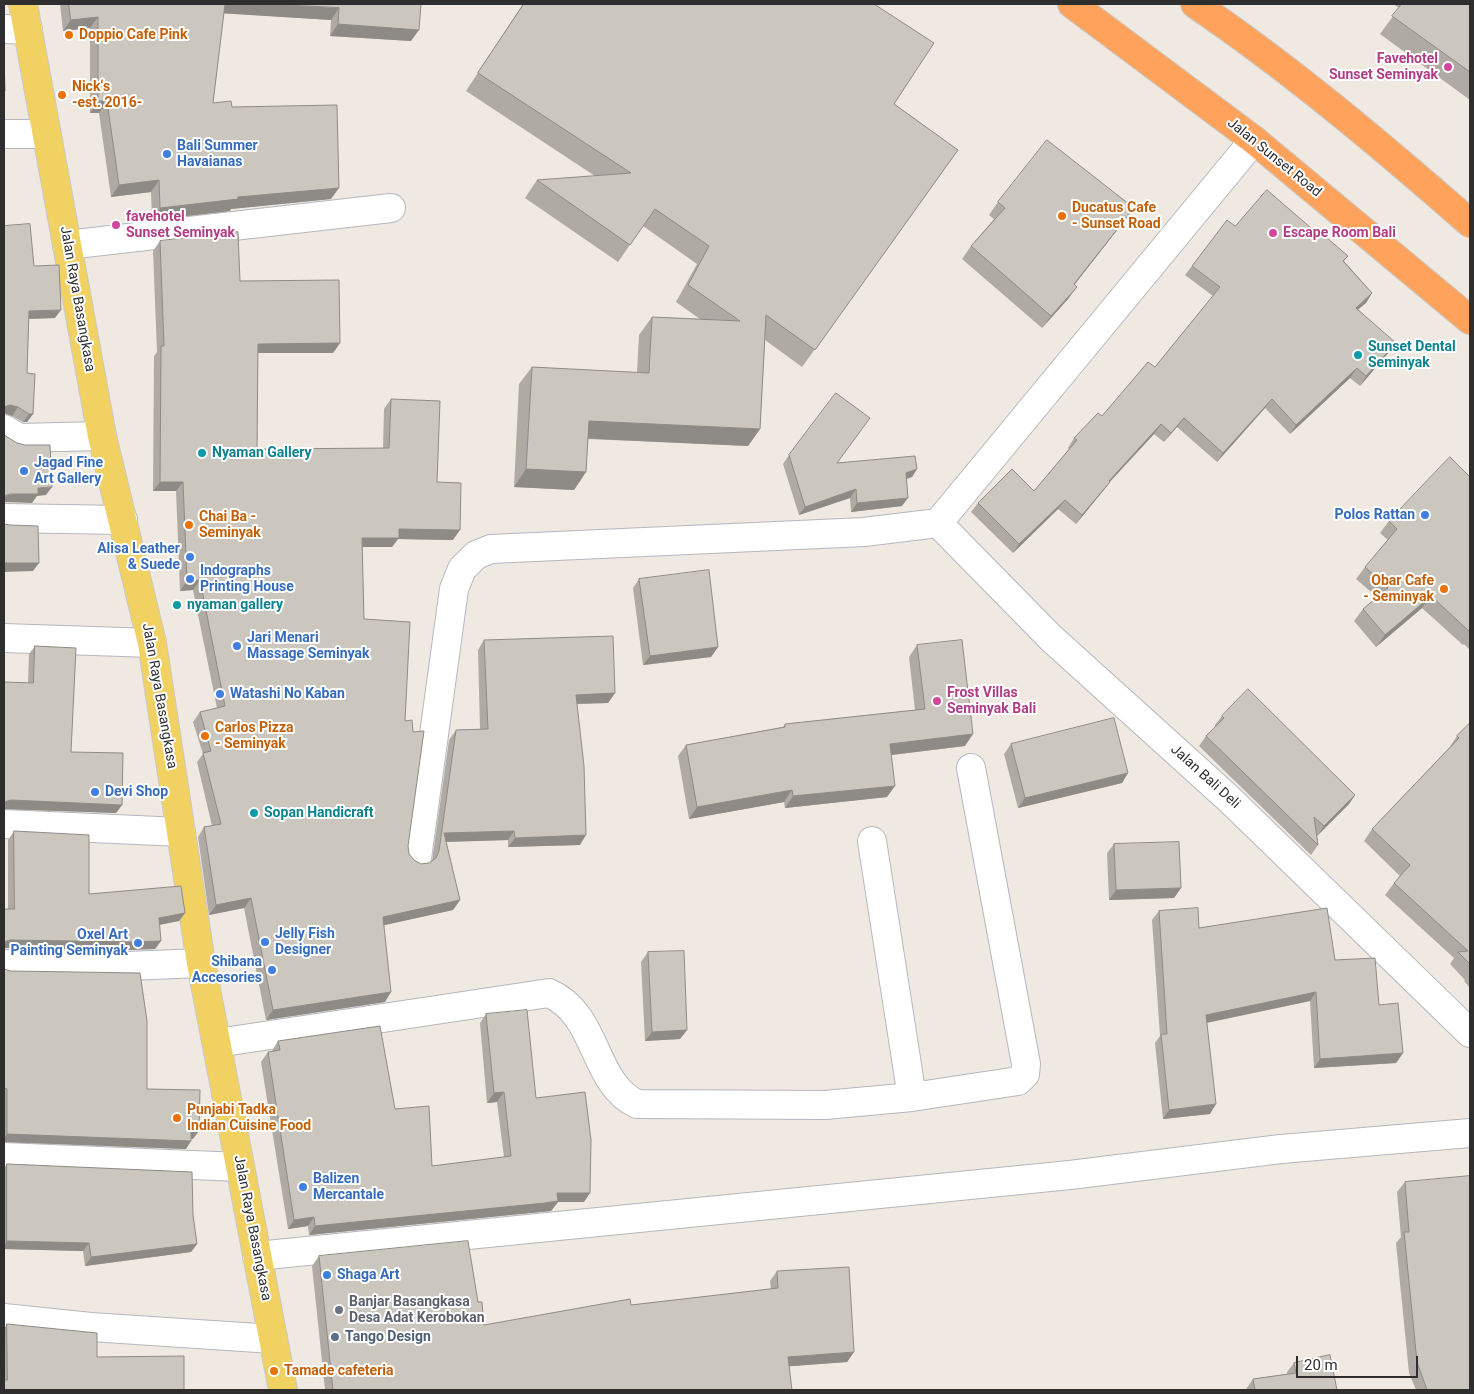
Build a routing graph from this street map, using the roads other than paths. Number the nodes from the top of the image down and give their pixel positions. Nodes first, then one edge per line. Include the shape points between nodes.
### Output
1 (23, 4) edge
2 (1072, 4) edge
3 (1195, 4) edge
4 (16, 30) edge
5 (4, 134) edge
6 (46, 134) junction
7 (1254, 140) junction
8 (390, 208) dead end
9 (1470, 223) edge
10 (67, 245) junction
11 (1470, 320) edge
12 (4, 428) edge
13 (102, 436) junction
14 (4, 518) edge
15 (123, 520) junction
16 (938, 523) junction
17 (4, 638) edge
18 (152, 643) junction
19 (971, 768) dead end
20 (4, 824) edge
21 (181, 832) junction
22 (872, 841) dead end
23 (417, 858) dead end
24 (201, 963) junction
25 (4, 964) edge
26 (1470, 1032) edge
27 (218, 1043) junction
28 (912, 1097) junction
29 (1470, 1133) edge
30 (4, 1158) edge
31 (240, 1168) junction
32 (257, 1256) junction
33 (4, 1318) edge
34 (273, 1339) junction
35 (282, 1390) edge

1 - 4 main road, Jalan Raya Basangkasa
2 - 7 highway, Jalan Sunset Road
3 - 9 highway via 1376,141
4 - 6 main road, Jalan Raya Basangkasa
5 - 6 street
6 - 10 main road, Jalan Raya Basangkasa
7 - 11 highway, Jalan Sunset Road
7 - 16 street
8 - 10 street
10 - 13 main road, Jalan Raya Basangkasa
12 - 13 street via 19,438
13 - 15 main road, Jalan Raya Basangkasa
14 - 15 street
15 - 18 main road, Jalan Raya Basangkasa
16 - 23 street via 864,532 491,549 476,555 462,569 454,589
16 - 26 street, Jalan Bali Deli via 1051,638 1228,798
17 - 18 street
18 - 21 main road, Jalan Raya Basangkasa
19 - 28 street via 1026,1064 1025,1074 1018,1081
20 - 21 street
21 - 24 main road, Jalan Raya Basangkasa
22 - 28 street
24 - 25 street via 127,966
24 - 27 main road, Jalan Raya Basangkasa
27 - 28 street via 549,993 561,998 578,1016 614,1085 627,1099 637,1104 825,1106
27 - 31 main road, Jalan Raya Basangkasa
29 - 32 street via 1281,1149 1070,1175
30 - 31 street
31 - 32 main road, Jalan Raya Basangkasa
32 - 34 main road, Jalan Raya Basangkasa
33 - 34 street
34 - 35 main road, Jalan Raya Basangkasa

